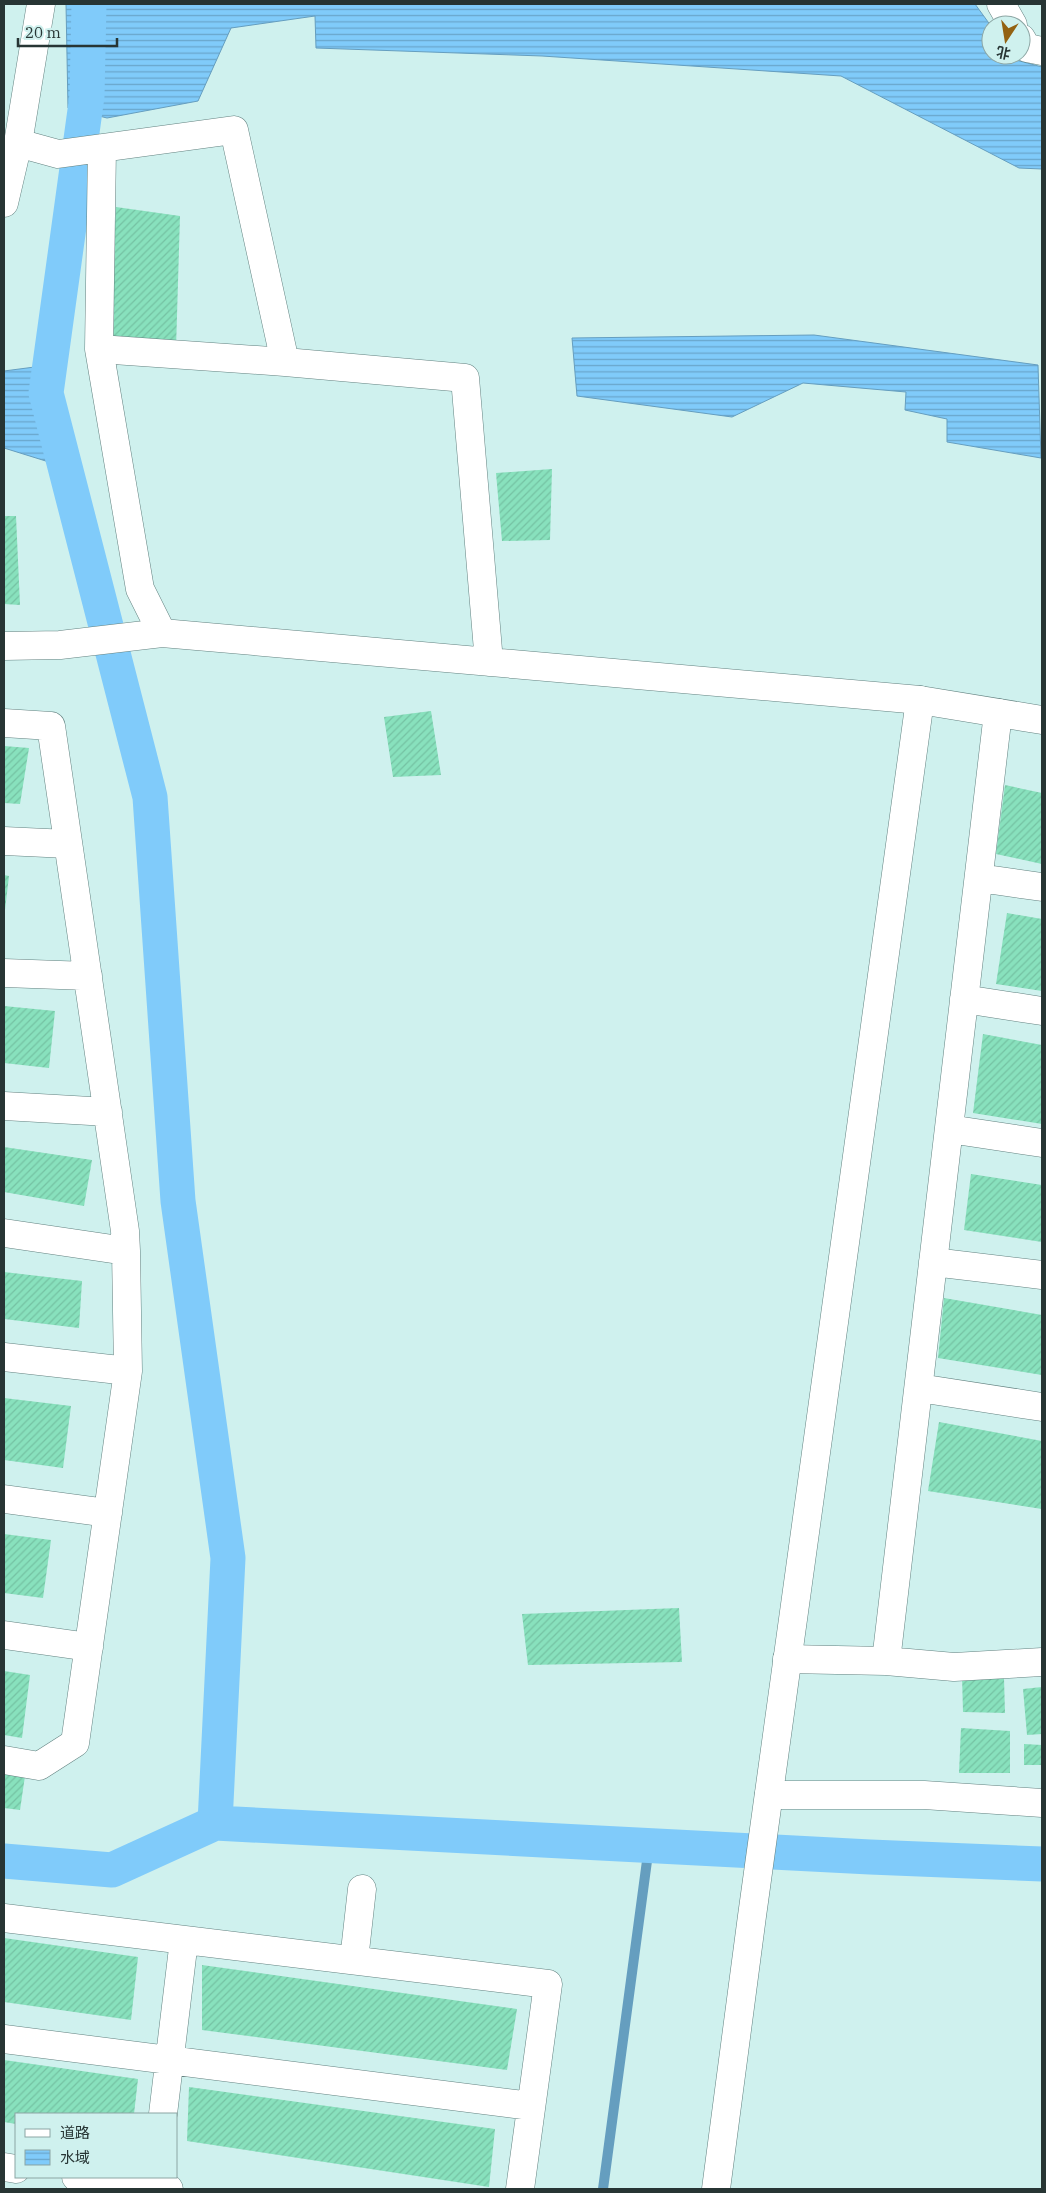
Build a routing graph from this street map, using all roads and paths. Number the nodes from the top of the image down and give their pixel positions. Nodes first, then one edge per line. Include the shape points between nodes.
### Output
1 (41, 4) edge
2 (1001, 4) edge
3 (1007, 15) edge
4 (18, 143) junction
5 (102, 148) junction
6 (4, 203) edge
7 (99, 349) junction
8 (284, 362) junction
9 (162, 633) junction
10 (4, 646) edge
11 (489, 662) junction
12 (920, 700) junction
13 (998, 713) junction
14 (1042, 720) edge
15 (4, 724) edge
16 (4, 841) edge
17 (68, 844) junction
18 (978, 878) junction
19 (1042, 887) edge
20 (4, 973) edge
21 (88, 976) junction
22 (964, 999) junction
23 (1042, 1011) edge
24 (4, 1106) edge
25 (108, 1112) junction
26 (949, 1129) junction
27 (1042, 1143) edge
28 (4, 1233) edge
29 (126, 1250) junction
30 (933, 1262) junction
31 (1042, 1275) edge
32 (4, 1357) edge
33 (128, 1371) junction
34 (919, 1388) junction
35 (1042, 1407) edge
36 (4, 1499) edge
37 (108, 1513) junction
38 (4, 1635) edge
39 (89, 1647) junction
40 (787, 1659) junction
41 (886, 1661) junction
42 (1042, 1662) edge
43 (4, 1760) edge
44 (768, 1800) junction
45 (1042, 1803) edge
46 (362, 1889) dead end
47 (4, 1918) edge
48 (184, 1940) junction
49 (354, 1960) junction
50 (4, 2039) edge
51 (170, 2060) junction
52 (531, 2106) junction
53 (163, 2113) edge
54 (85, 2178) edge
55 (158, 2186) edge
56 (520, 2189) edge
57 (716, 2189) edge

1 - 4 street
2 - 3 street
4 - 5 street via 58,154
4 - 6 street
5 - 7 street
5 - 8 street via 234,130
7 - 8 street
7 - 9 street via 140,589
8 - 11 street via 464,378
9 - 10 street via 60,645
9 - 11 street
11 - 12 street
12 - 13 street
12 - 40 street
13 - 14 street
13 - 18 street
15 - 17 street via 51,726
16 - 17 street
17 - 21 street
18 - 19 street
18 - 22 street
20 - 21 street
21 - 25 street
22 - 23 street
22 - 26 street
24 - 25 street
25 - 29 street
26 - 27 street
26 - 30 street
28 - 29 street
29 - 33 street
30 - 31 street
30 - 34 street
32 - 33 street
33 - 37 street
34 - 35 street
34 - 41 street
36 - 37 street
37 - 39 street
38 - 39 street
39 - 43 street via 75,1743 39,1766
40 - 41 street
40 - 44 street
41 - 42 street via 954,1666
44 - 45 street via 924,1795
44 - 57 street
46 - 49 street
47 - 48 street
48 - 49 street
48 - 51 street
49 - 52 street via 548,1984
50 - 51 street
51 - 52 street
51 - 53 street
52 - 56 street
54 - 55 street

